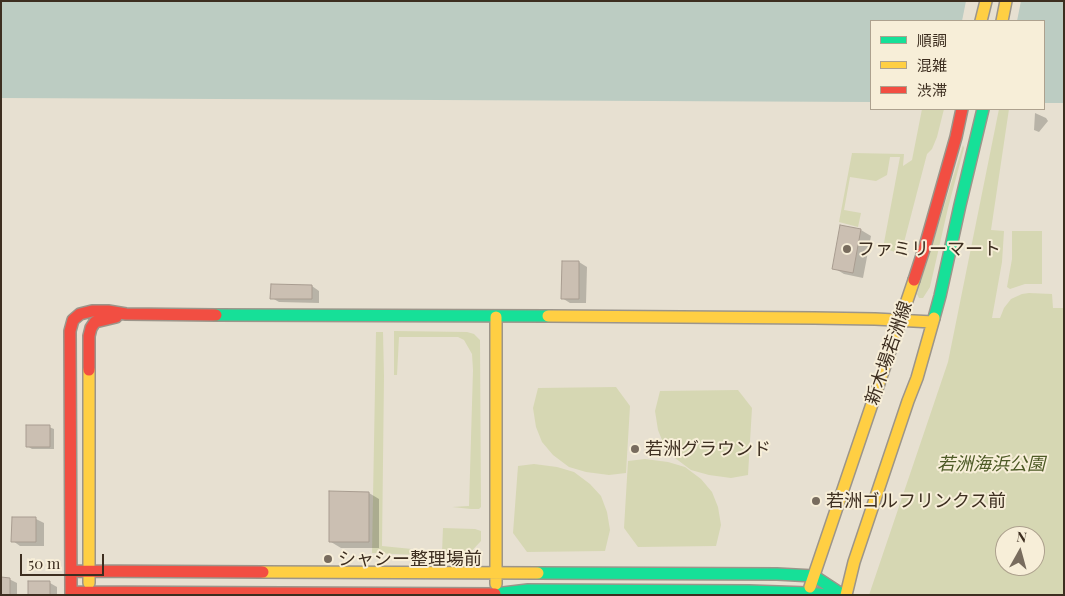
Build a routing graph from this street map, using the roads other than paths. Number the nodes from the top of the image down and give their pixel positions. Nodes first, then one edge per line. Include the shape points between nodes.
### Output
1 (986, 1) edge
2 (1006, 1) edge
3 (981, 20) edge
4 (1002, 20) edge
5 (962, 110) edge
6 (983, 110) edge
7 (126, 314) junction
8 (496, 316) junction
9 (899, 320) junction
10 (933, 322) junction
11 (71, 571) junction
12 (89, 571) junction
13 (264, 572) junction
14 (496, 572) junction
15 (814, 576) junction
16 (70, 593) edge
17 (89, 593) edge
18 (264, 594) edge
19 (496, 594) edge
20 (808, 594) edge
21 (826, 595) edge
22 (845, 595) edge

1 - 3 street
2 - 4 street
5 - 9 street, 新木場若洲線 via 931,227
6 - 10 street, 新木場若洲線
7 - 8 street
7 - 11 street via 92,311 80,314 73,320 70,331
7 - 12 street via 95,322 89,336
8 - 9 street
8 - 14 street
9 - 10 street
9 - 15 street, 新木場若洲線
10 - 22 street, 新木場若洲線
11 - 12 street
11 - 16 street
12 - 13 street
12 - 17 street
13 - 14 street
13 - 18 street
14 - 15 street
14 - 19 street
15 - 20 street, 新木場若洲線
15 - 22 street
16 - 17 street
17 - 18 street
18 - 19 street
19 - 20 street via 528,590
20 - 21 street

